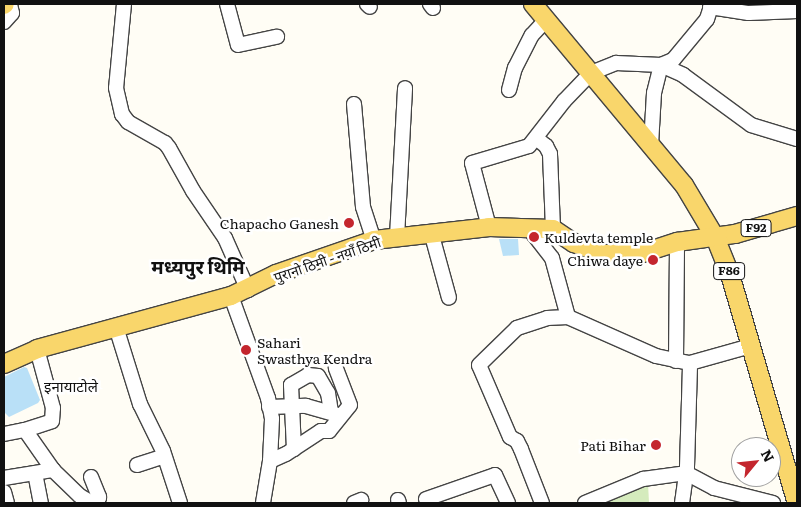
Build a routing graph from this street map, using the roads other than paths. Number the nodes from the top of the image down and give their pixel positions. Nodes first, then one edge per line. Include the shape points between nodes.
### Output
1 (10, 4) edge
2 (124, 4) edge
3 (227, 4) edge
4 (533, 4) edge
5 (711, 5) edge
6 (797, 11) edge
7 (546, 20) junction
8 (4, 22) edge
9 (277, 37) dead end
10 (661, 65) junction
11 (591, 73) junction
12 (405, 88) dead end
13 (509, 90) dead end
14 (354, 104) dead end
15 (536, 138) junction
16 (797, 139) edge
17 (651, 144) junction
18 (797, 216) edge
19 (490, 226) junction
20 (533, 228) junction
21 (553, 229) junction
22 (431, 232) junction
23 (397, 237) junction
24 (715, 237) junction
25 (374, 240) junction
26 (677, 242) junction
27 (248, 290) junction
28 (231, 296) junction
29 (449, 298) dead end
30 (568, 317) junction
31 (116, 327) junction
32 (751, 346) junction
33 (38, 349) junction
34 (683, 362) junction
35 (4, 364) edge
36 (336, 368) dead end
37 (292, 406) junction
38 (269, 407) junction
39 (336, 414) junction
40 (25, 430) junction
41 (4, 434) edge
42 (294, 449) junction
43 (164, 456) junction
44 (270, 461) junction
45 (137, 465) dead end
46 (53, 470) junction
47 (36, 473) junction
48 (686, 473) junction
49 (91, 477) dead end
50 (4, 478) edge
51 (4, 492) edge
52 (426, 499) dead end
53 (7, 503) edge
54 (41, 503) edge
55 (92, 503) edge
56 (97, 503) edge
57 (180, 503) edge
58 (263, 503) edge
59 (508, 503) edge
60 (542, 503) edge
61 (585, 503) edge
62 (682, 503) edge
63 (772, 503) edge
64 (797, 503) edge

1 - 8 street via 12,13
2 - 27 street via 116,88 122,114 128,122 169,148 225,238
3 - 9 street via 238,45
4 - 7 main road, F86
5 - 6 street via 749,12
5 - 10 street via 707,19 672,60
7 - 11 main road, F86
7 - 13 street via 532,35 515,68
10 - 11 street via 616,63
10 - 16 street via 683,75 751,125
10 - 17 street via 654,93
11 - 15 street via 564,101
11 - 17 main road, F86
12 - 23 street
14 - 25 street via 363,207
15 - 19 street via 529,146 472,163
15 - 21 street via 550,154
17 - 24 main road, F86 via 684,185
18 - 24 main road, F92
19 - 20 main road, पुरानो ठिमी - नयाँ ठिमी
19 - 22 main road, पुरानो ठिमी - नयाँ ठिमी
20 - 21 main road, पुरानो ठिमी - नयाँ ठिमी
20 - 30 street via 534,235 552,258
21 - 26 main road, F92 via 574,243 605,254 644,253
22 - 23 main road, पुरानो ठिमी - नयाँ ठिमी
22 - 29 street
23 - 25 main road, पुरानो ठिमी - नयाँ ठिमी
24 - 26 main road, F92
24 - 32 main road, F86 via 726,262
25 - 27 main road, पुरानो ठिमी - नयाँ ठिमी via 276,274
26 - 34 street
27 - 28 main road, पुरानो ठिमी - नयाँ ठिमी
28 - 31 main road, पुरानो ठिमी - नयाँ ठिमी
28 - 38 street
30 - 34 street via 656,356
30 - 60 street via 547,318 517,328 479,366 510,437 521,449
31 - 33 main road, पुरानो ठिमी - नयाँ ठिमी
31 - 43 street via 140,404
32 - 34 street
32 - 64 main road, F86
33 - 35 main road, पुरानो ठिमी - नयाँ ठिमी
33 - 40 street via 53,408 52,421
34 - 48 street via 690,404
36 - 39 street via 350,403
37 - 38 street
37 - 39 street
37 - 39 street via 291,385 314,374 321,380
37 - 42 street
38 - 44 street via 272,427
39 - 42 street via 329,431 321,431
40 - 41 street
40 - 46 street
42 - 44 street
43 - 45 street
43 - 57 street
44 - 58 street
46 - 47 street
46 - 55 street
47 - 50 street
47 - 54 street
48 - 61 street via 643,479
48 - 62 street
48 - 63 street via 714,488
49 - 56 street via 99,497
51 - 53 street
52 - 59 street via 495,475

